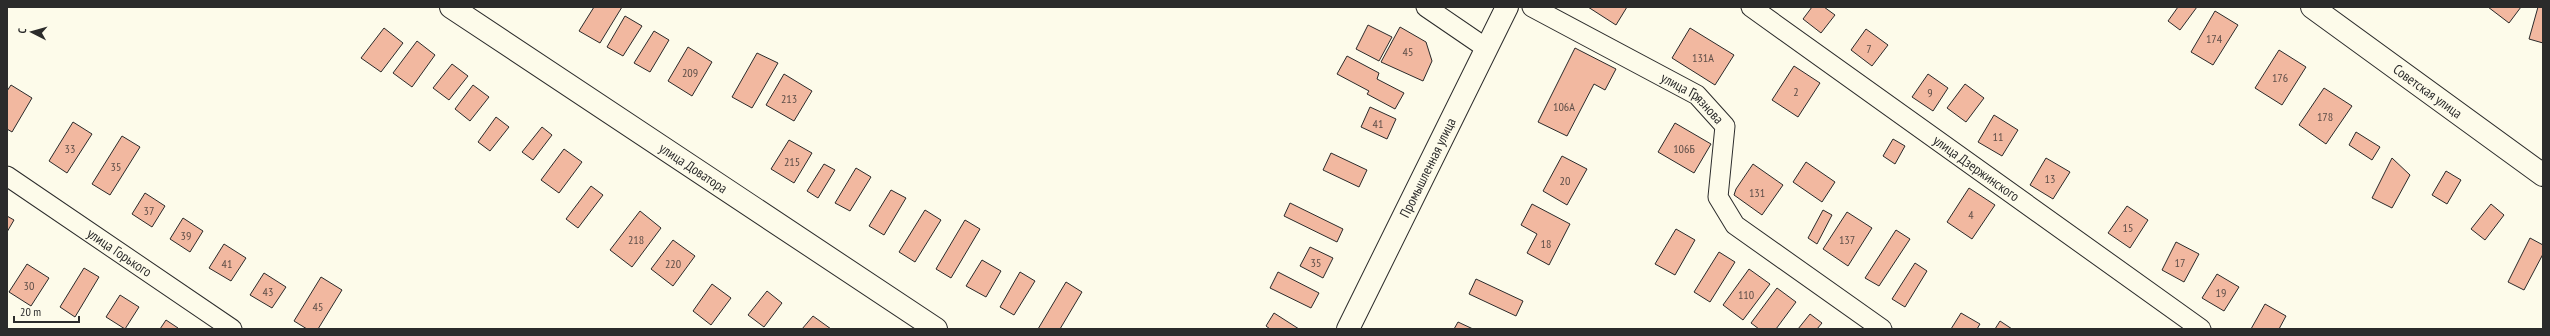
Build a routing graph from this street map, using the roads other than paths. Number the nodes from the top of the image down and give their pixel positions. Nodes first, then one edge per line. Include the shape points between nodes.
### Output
1 (451, 7) edge
2 (1426, 7) edge
3 (1507, 7) edge
4 (1532, 7) edge
5 (1751, 7) edge
6 (2312, 7) edge
7 (1486, 48) junction
8 (2543, 175) edge
9 (7, 176) edge
10 (232, 329) edge
11 (936, 329) edge
12 (1348, 329) edge
13 (1882, 329) edge
14 (2201, 329) edge

1 - 11 street, улица Доватора
2 - 7 street
3 - 7 street, Промышленная улица
4 - 13 street, улица Грязнова via 1697,95 1725,126 1718,197 1735,225
5 - 14 street, улица Дзержинского
6 - 8 street, Советская улица
7 - 12 street, Промышленная улица
9 - 10 street, улица Горького

